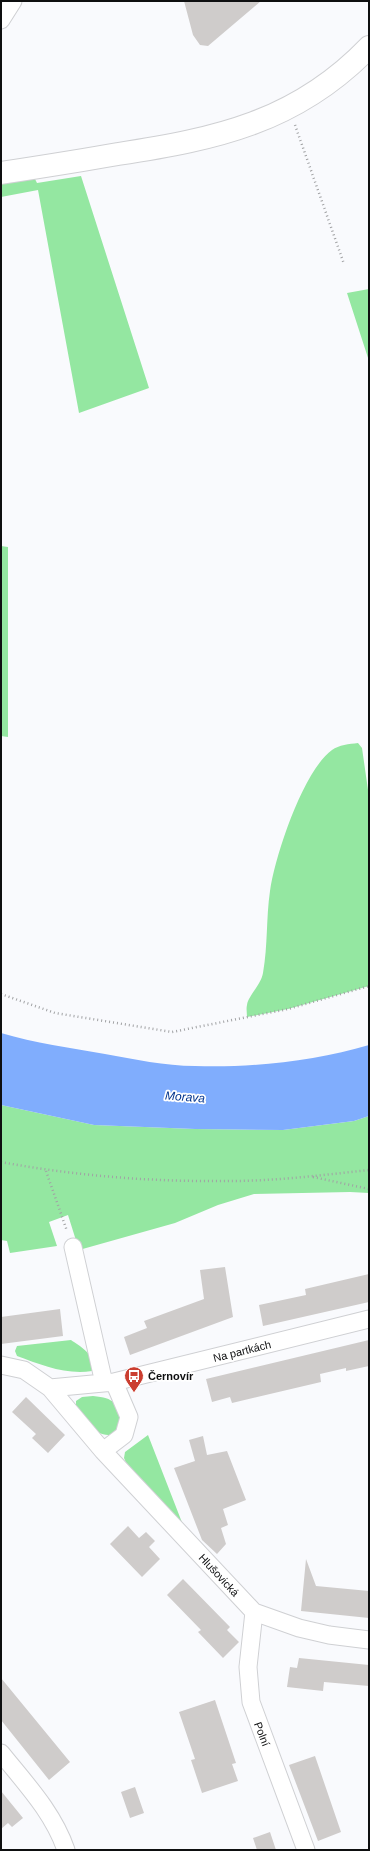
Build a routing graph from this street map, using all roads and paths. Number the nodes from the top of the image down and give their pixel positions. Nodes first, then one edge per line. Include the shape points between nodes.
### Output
1 (13, 1) edge
2 (1, 20) edge
3 (369, 47) edge
4 (289, 108) junction
5 (1, 173) edge
6 (344, 264) dead end
7 (369, 986) edge
8 (1, 994) edge
9 (1, 1162) edge
10 (369, 1170) edge
11 (46, 1171) junction
12 (310, 1176) junction
13 (369, 1189) edge
14 (73, 1247) joint
15 (369, 1319) edge
16 (1, 1365) edge
17 (109, 1383) junction
18 (50, 1388) junction
19 (103, 1451) junction
20 (254, 1612) junction
21 (369, 1640) edge
22 (1, 1753) edge
23 (66, 1850) edge
24 (306, 1850) edge

1 - 2 street
3 - 4 main road via 349,68
4 - 5 main road via 245,126 172,146
4 - 6 path
7 - 8 path via 288,1009 172,1032 56,1013
9 - 11 path
10 - 12 path
11 - 12 path via 168,1181 232,1181
11 - 14 path
12 - 13 path
14 - 17 street
15 - 17 street, Na partkách
16 - 18 street, Hlušovická via 24,1370
17 - 18 street, Na partkách
17 - 19 street via 129,1417 124,1435
18 - 19 street, Hlušovická
19 - 20 street, Hlušovická
20 - 21 street, Hlušovická via 299,1628
20 - 24 street, Polní via 248,1667 251,1702
22 - 23 street via 42,1804 62,1838

